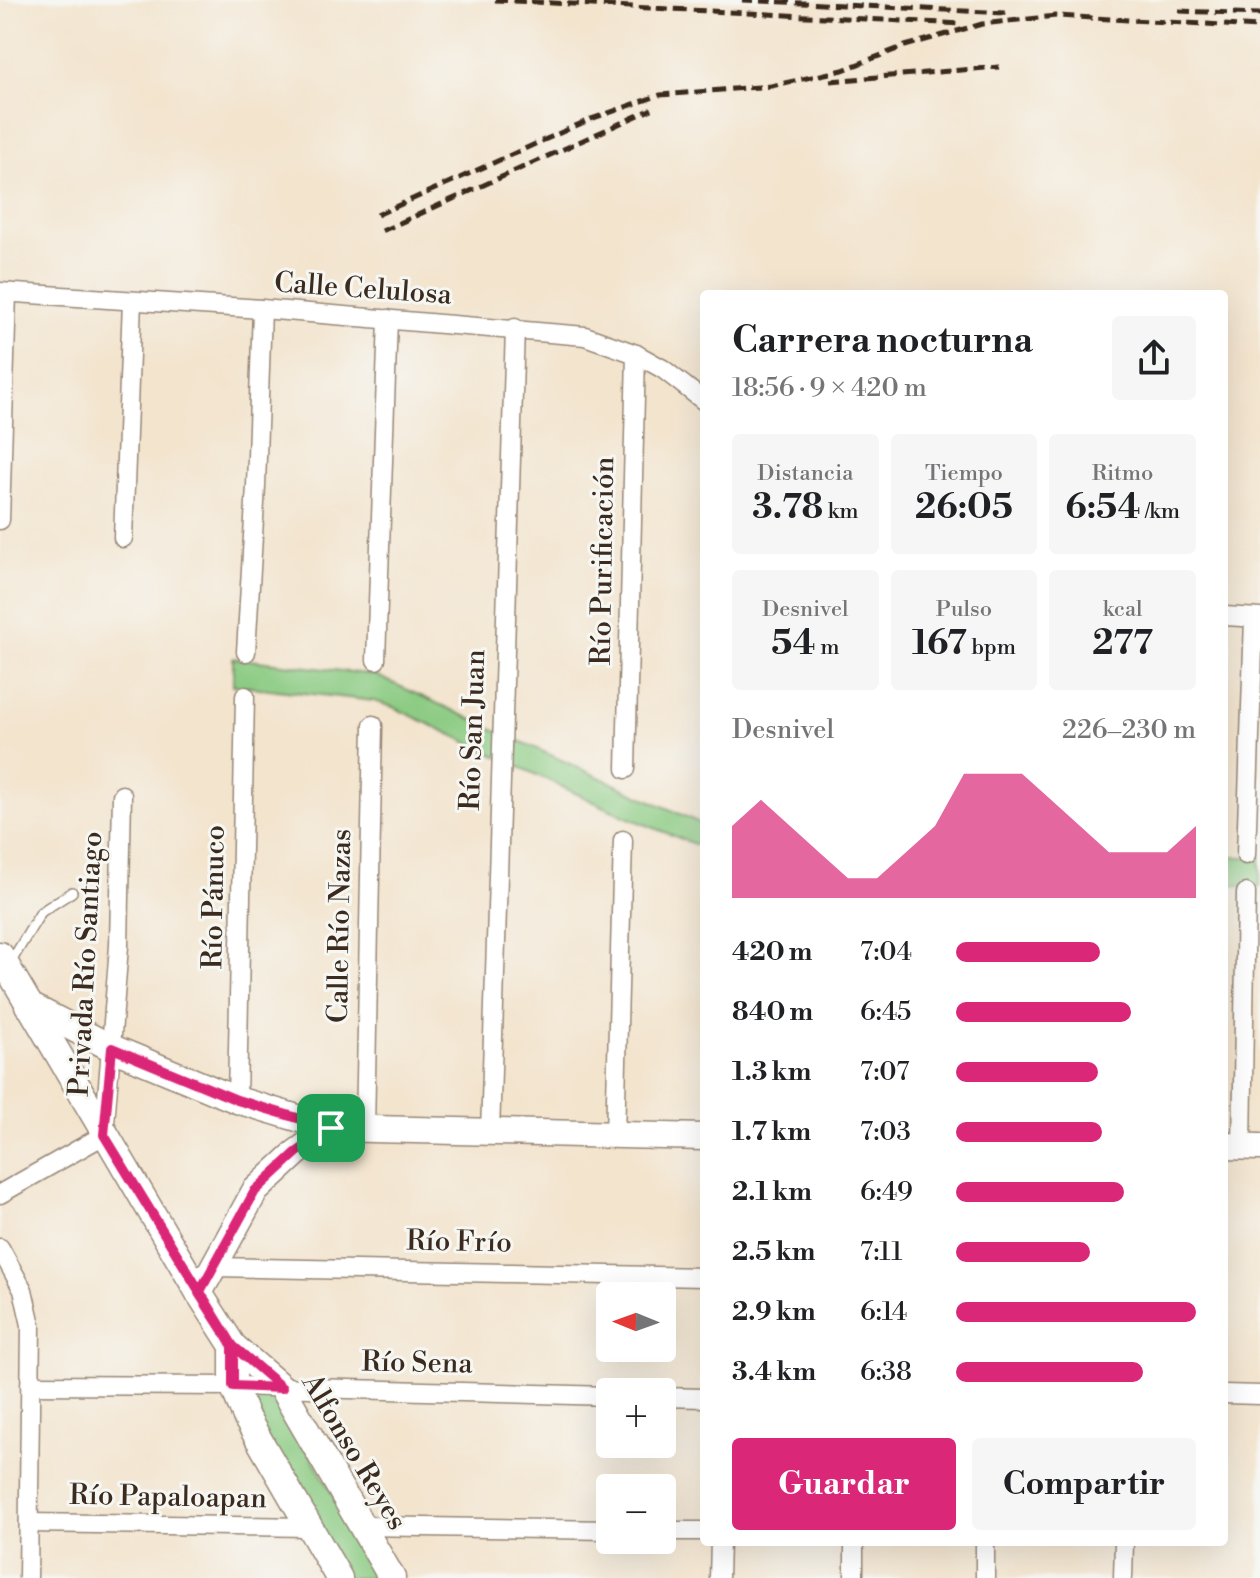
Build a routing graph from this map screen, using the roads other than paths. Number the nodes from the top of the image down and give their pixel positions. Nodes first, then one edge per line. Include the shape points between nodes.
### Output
1 (3, 292) edge
2 (132, 301) junction
3 (262, 309) junction
4 (388, 319) junction
5 (515, 328) junction
6 (636, 354) junction
7 (700, 398) edge
8 (0, 520) edge
9 (123, 538) dead end
10 (1228, 616) edge
11 (1257, 618) edge
12 (246, 652) dead end
13 (376, 660) dead end
14 (245, 696) dead end
15 (373, 725) dead end
16 (626, 769) dead end
17 (122, 795) dead end
18 (623, 840) dead end
19 (1246, 855) dead end
20 (72, 892) dead end
21 (1246, 893) dead end
22 (4, 962) edge
23 (28, 1005) junction
24 (112, 1048) junction
25 (237, 1100) junction
26 (331, 1128) junction
27 (365, 1129) junction
28 (490, 1134) junction
29 (104, 1135) junction
30 (615, 1136) junction
31 (700, 1137) edge
32 (1242, 1147) edge
33 (0, 1194) edge
34 (0, 1248) edge
35 (213, 1267) junction
36 (700, 1277) edge
37 (199, 1293) junction
38 (233, 1346) junction
39 (30, 1385) junction
40 (233, 1386) junction
41 (282, 1388) junction
42 (1228, 1394) edge
43 (1260, 1395) edge
44 (596, 1396) edge
45 (676, 1397) edge
46 (700, 1398) edge
47 (29, 1523) junction
48 (360, 1526) junction
49 (307, 1527) junction
50 (596, 1530) edge
51 (676, 1531) edge
52 (700, 1531) edge
53 (720, 1546) edge
54 (854, 1546) edge
55 (985, 1546) edge
56 (1124, 1546) edge
57 (28, 1578) edge
58 (339, 1578) edge
59 (392, 1578) edge
60 (719, 1578) edge
61 (854, 1578) edge
62 (985, 1578) edge
63 (1123, 1578) edge

1 - 2 street, Calle Celulosa
1 - 8 street
2 - 3 street, Calle Celulosa
2 - 9 street
3 - 4 street, Calle Celulosa
3 - 12 street
4 - 5 street, Calle Celulosa
4 - 13 street
5 - 6 street, Calle Celulosa via 585,336
5 - 28 street, Río San Juan
6 - 7 street, Calle Celulosa
6 - 16 street, Río Purificación
10 - 11 street
11 - 19 street
14 - 25 street, Río Pánuco
15 - 27 street, Calle Río Nazas
17 - 24 street, Privada Río Santiago
18 - 30 street
20 - 22 lane via 41,912
21 - 32 street
22 - 23 street, Alfonso Reyes
23 - 24 street
23 - 29 street, Alfonso Reyes
24 - 25 street
24 - 29 street, Privada Río Santiago
25 - 26 street
26 - 27 street
26 - 35 street via 255,1191
27 - 28 street
28 - 30 street
29 - 33 street
29 - 37 street, Alfonso Reyes
30 - 31 street
34 - 39 street via 29,1306
35 - 36 street, Río Frío
35 - 37 street
37 - 38 street, Alfonso Reyes
38 - 40 street
38 - 41 street, Alfonso Reyes
39 - 40 street, Río Sena
39 - 47 street
40 - 41 street, Río Sena
40 - 49 street
41 - 44 street, Río Sena
41 - 48 street, Alfonso Reyes
42 - 43 street
45 - 46 street
47 - 49 street, Río Papaloapan
47 - 57 street
48 - 50 street
48 - 59 street, Alfonso Reyes
49 - 58 street
51 - 52 street
53 - 60 street
54 - 61 street
55 - 62 street
56 - 63 street

